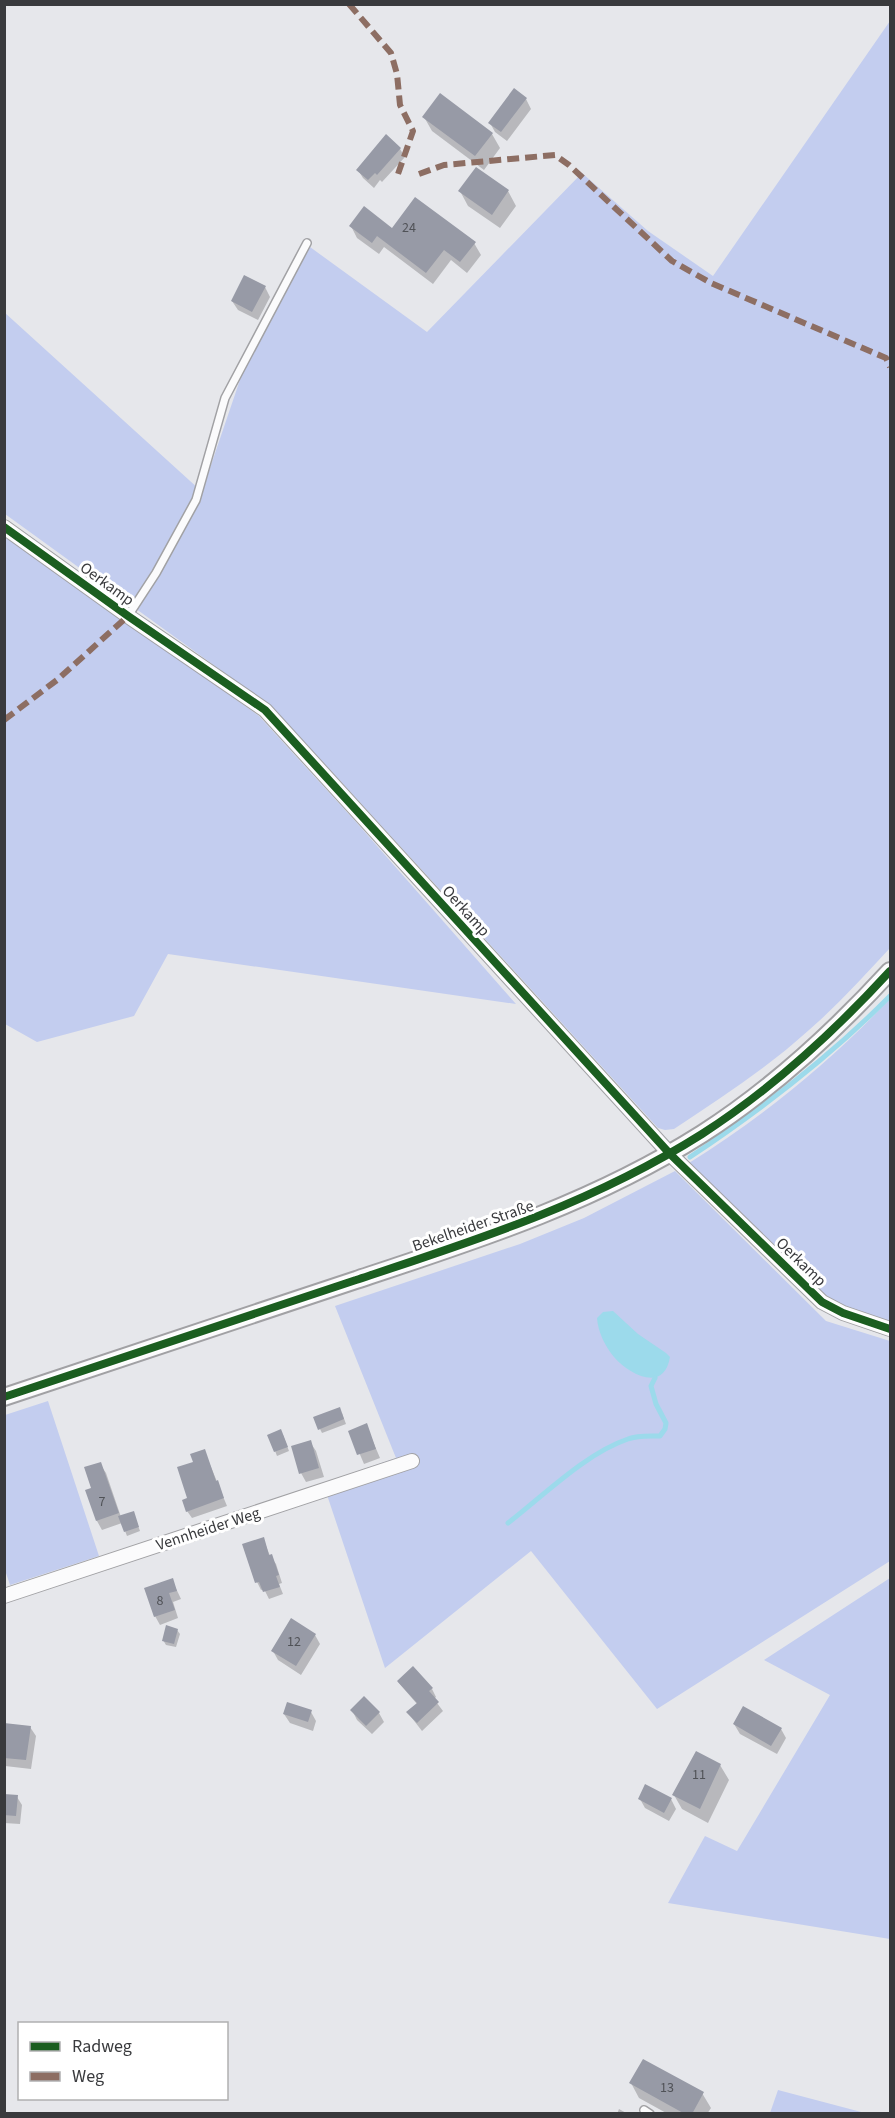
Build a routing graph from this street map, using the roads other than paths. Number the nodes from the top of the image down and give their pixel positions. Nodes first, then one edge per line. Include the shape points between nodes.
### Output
1 (307, 243) dead end
2 (4, 526) edge
3 (128, 616) junction
4 (891, 971) edge
5 (670, 1154) junction
6 (891, 1329) edge
7 (4, 1397) edge
8 (412, 1461) dead end
9 (4, 1596) edge

1 - 3 lane via 225,398 196,500
2 - 3 street, Oerkamp
3 - 5 street, Oerkamp via 265,710
4 - 5 street, Bekelheider Straße via 822,1041 771,1085
5 - 6 street, Oerkamp via 822,1302
5 - 7 street, Bekelheider Straße via 509,1229
8 - 9 street, Vennheider Weg

